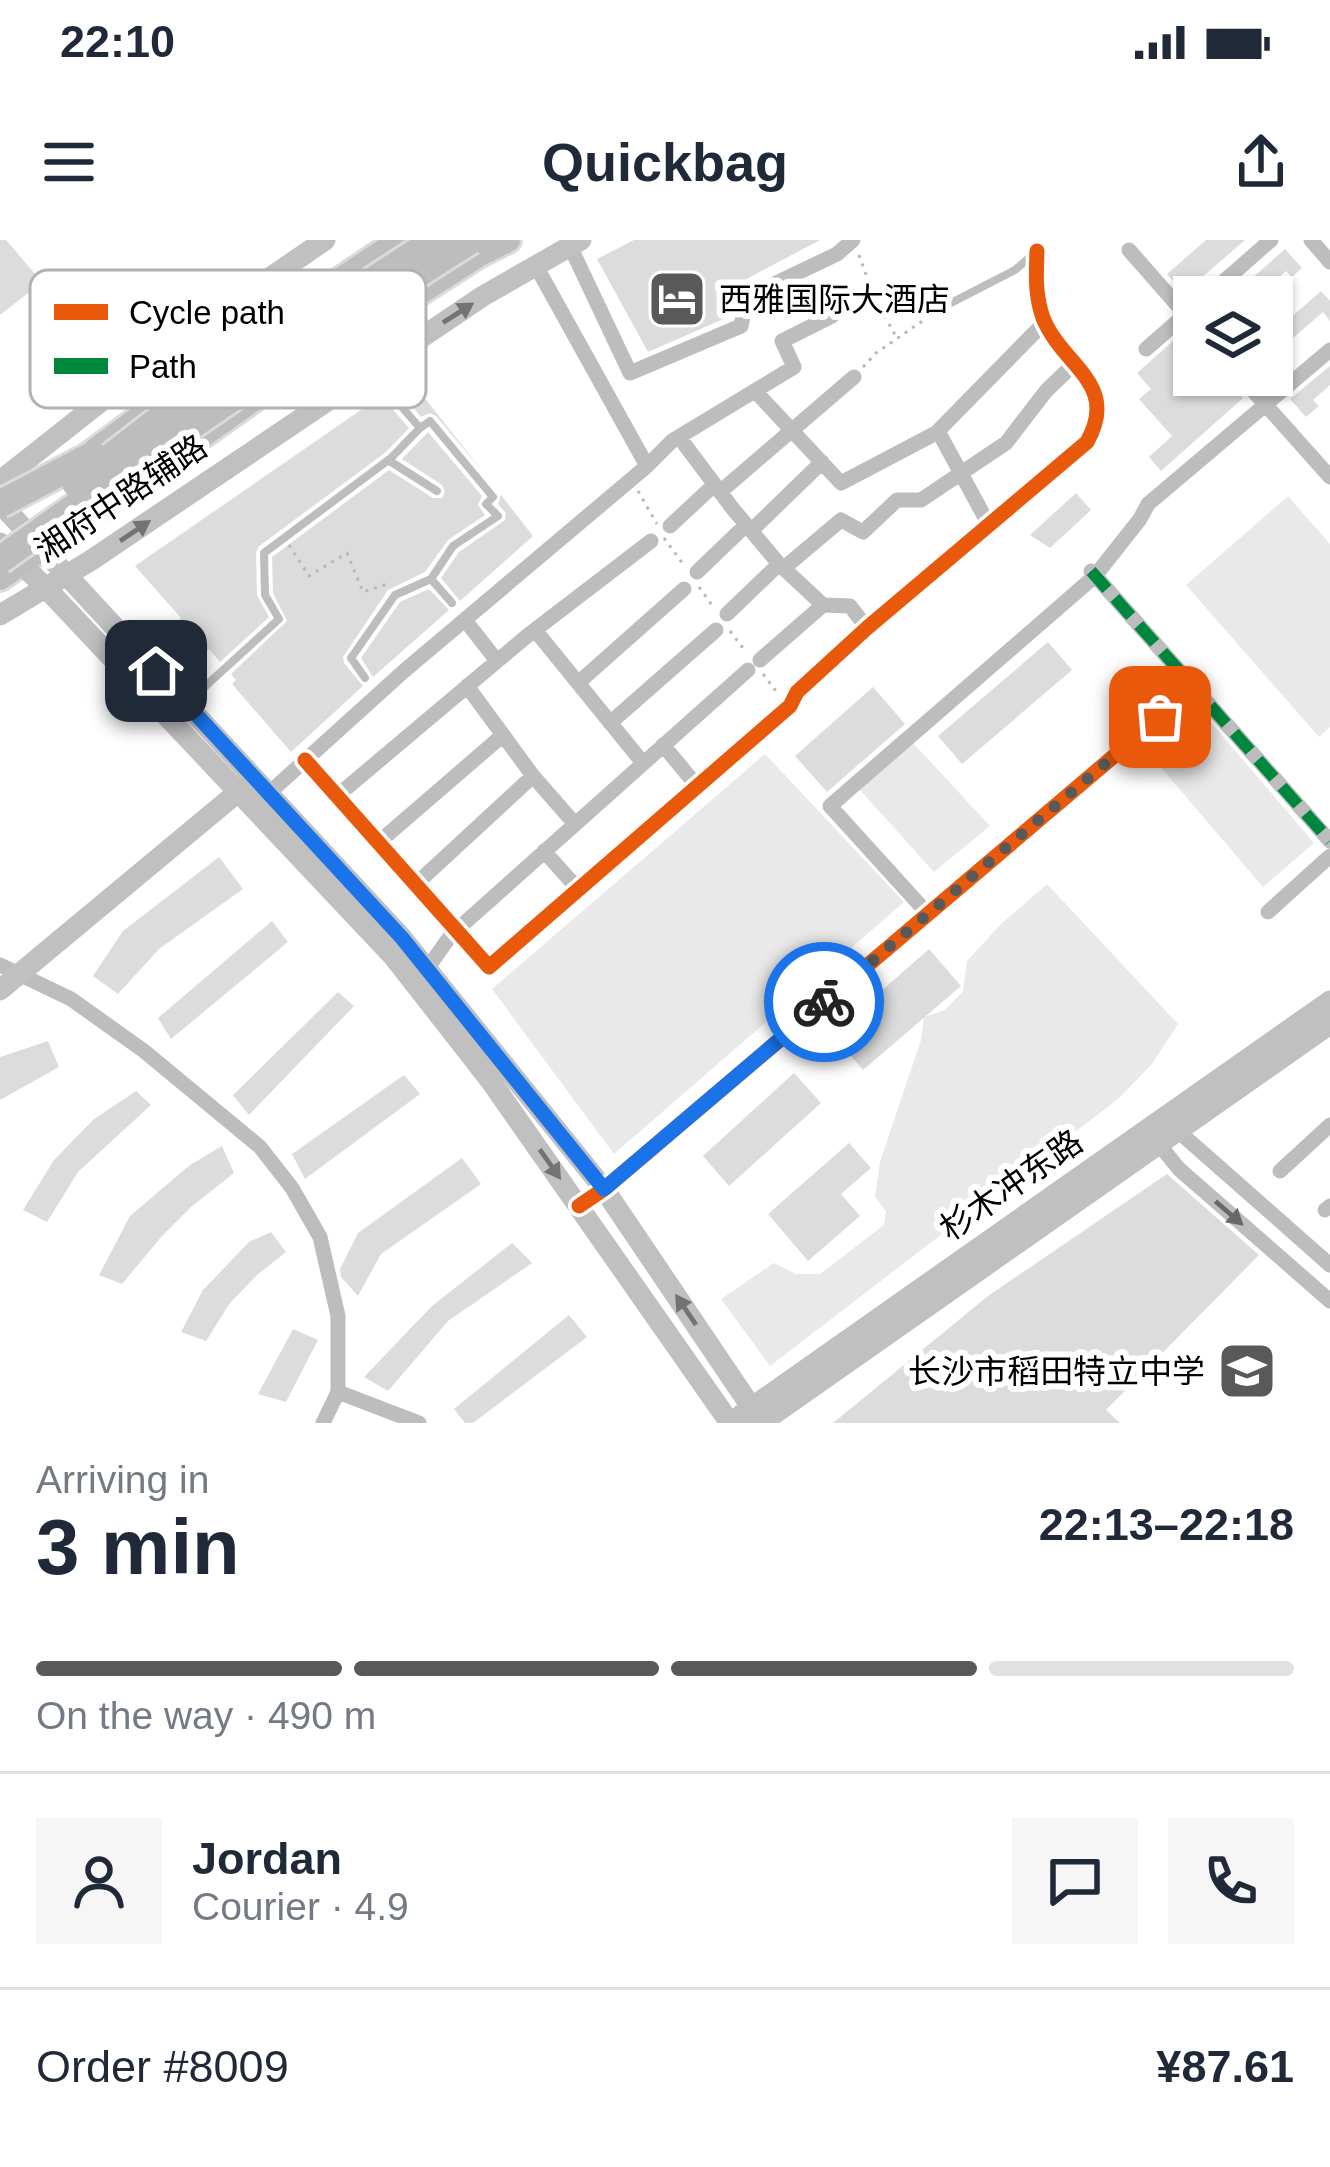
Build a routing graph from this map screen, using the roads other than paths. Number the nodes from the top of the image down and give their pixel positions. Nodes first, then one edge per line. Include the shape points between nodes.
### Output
1 (326, 240) edge
2 (400, 240) edge
3 (435, 240) edge
4 (471, 240) edge
5 (508, 240) edge
6 (853, 240) edge
7 (1271, 240) edge
8 (1311, 240) edge
9 (576, 243) edge
10 (1129, 250) dead end
11 (1037, 251) joint
12 (1330, 262) edge
13 (536, 266) junction
14 (282, 270) edge
15 (355, 270) edge
16 (389, 270) edge
17 (424, 270) edge
18 (1229, 276) edge
19 (426, 289) edge
20 (1173, 296) edge
21 (947, 305) road end
22 (832, 316) road end
23 (1045, 322) junction
24 (1173, 329) edge
25 (426, 333) edge
26 (1146, 349) dead end
27 (1330, 350) edge
28 (1074, 364) junction
29 (854, 377) road end
30 (755, 391) junction
31 (1258, 396) edge
32 (1266, 405) junction
33 (93, 408) edge
34 (153, 408) edge
35 (177, 408) edge
36 (215, 408) edge
37 (241, 408) edge
38 (314, 408) edge
39 (403, 408) edge
40 (420, 428) junction
41 (938, 430) junction
42 (792, 431) junction
43 (679, 437) junction
44 (388, 460) junction
45 (822, 462) junction
46 (647, 466) junction
47 (961, 472) junction
48 (1330, 477) edge
49 (0, 481) edge
50 (717, 488) junction
51 (437, 491) dead end
52 (1, 521) edge
53 (989, 525) junction
54 (670, 526) dead end
55 (748, 528) junction
56 (651, 541) dead end
57 (12, 566) edge
58 (782, 567) junction
59 (697, 572) dead end
60 (1093, 574) junction
61 (68, 575) junction
62 (431, 579) junction
63 (46, 588) junction
64 (684, 589) dead end
65 (452, 603) dead end
66 (823, 604) junction
67 (727, 614) dead end
68 (0, 615) edge
69 (465, 620) junction
70 (867, 628) junction
71 (535, 630) junction
72 (716, 630) dead end
73 (497, 661) junction
74 (365, 678) dead end
75 (578, 683) junction
76 (467, 686) junction
77 (1193, 688) junction
78 (185, 704) junction
79 (610, 723) junction
80 (503, 735) junction
81 (663, 745) junction
82 (305, 760) junction
83 (643, 763) junction
84 (533, 776) junction
85 (697, 786) junction
86 (253, 788) junction
87 (337, 796) junction
88 (575, 824) junction
89 (1330, 841) edge
90 (379, 842) junction
91 (544, 851) junction
92 (1330, 856) edge
93 (416, 884) junction
94 (578, 889) junction
95 (1268, 912) dead end
96 (928, 914) junction
97 (457, 929) junction
98 (427, 969) junction
99 (6, 977) edge
100 (1330, 1001) edge
101 (1330, 1024) edge
102 (1173, 1123) junction
103 (1330, 1125) edge
104 (1153, 1137) junction
105 (1280, 1171) dead end
106 (604, 1189) junction
107 (580, 1206) junction
108 (1330, 1265) edge
109 (1330, 1300) edge
110 (338, 1392) junction
111 (759, 1419) edge
112 (323, 1423) edge
113 (419, 1423) edge
114 (730, 1423) edge

1 - 14 main road
2 - 15 main road
3 - 16 highway, bridge
4 - 17 highway, bridge
5 - 19 main road
6 - 9 street via 747,297 741,326 630,374
7 - 18 street
8 - 12 street
9 - 13 main road, 湘府中路辅路
10 - 20 street
11 - 21 lane
11 - 23 street
25 -> 13 main road, 湘府中路辅路
13 - 46 street
22 - 30 street via 782,341 794,367
23 - 28 street
23 - 41 street
24 - 26 street
27 - 32 street
28 - 47 street via 1006,443
28 - 53 street via 1099,399 1098,422 1087,442
29 - 42 street
30 - 42 street
30 - 43 street
31 - 32 street
32 - 48 street
32 - 60 street via 1148,504
33 - 49 main road
34 - 52 main road
35 - 52 highway, bridge
36 - 57 highway, bridge
37 - 57 main road
61 -> 38 main road, 湘府中路辅路
39 - 40 lane
40 - 44 lane
40 - 62 lane via 430,421 494,497 486,505 498,516 453,546
41 - 45 street via 841,483
41 - 47 street
42 - 45 street
42 - 50 street
43 - 46 street
43 - 50 street
44 - 51 lane
44 - 78 lane via 264,553 265,595 279,619
45 - 55 street
46 - 69 street
47 - 53 street
47 - 58 street via 921,500 897,500 863,532 841,520
50 - 54 street
50 - 55 street
52 - 57 main road
53 - 70 street
55 - 58 street
55 - 59 street
56 - 71 street
57 - 61 main road
57 - 63 main road
58 - 66 street
58 - 67 street
60 - 77 street
60 - 96 street via 830,806
61 - 63 main road, 湘府中路辅路
61 - 78 main road
62 - 65 lane
62 - 74 lane via 395,595 351,658
63 - 68 main road, 湘府中路辅路
63 - 86 main road
64 - 75 street
66 - 70 street via 850,607
66 - 81 street
69 - 73 street
69 - 82 street
70 - 85 street
71 - 73 street
71 - 75 street
72 - 79 street
73 - 76 street
75 - 79 street
76 - 80 street
76 - 87 street
77 - 89 street
77 - 96 street
78 - 86 main road
79 - 83 street
80 - 84 street
80 - 90 street
81 - 83 street
81 - 85 street
82 - 86 street
82 - 87 street
83 - 88 street
84 - 88 street
84 - 93 street
85 - 94 street
86 - 98 main road
86 - 99 main road
86 -> 107 main road via 393,956
87 - 90 street
88 - 91 street
90 - 93 street
91 - 94 street
91 - 97 street
92 - 95 street
93 - 97 street
94 - 97 street via 489,967
96 - 106 street
97 - 98 street
98 - 106 main road
99 - 110 street via 71,999 260,1147 320,1237 338,1316
100 - 102 main road, 杉木冲东路
101 - 102 main road, 杉木冲东路
102 - 104 main road, 杉木冲东路
102 - 108 street
103 - 105 street
104 -> 109 street
104 - 111 main road, 杉木冲东路
106 - 107 street
111 -> 106 main road
107 - 114 main road
110 - 112 street
110 - 113 street
111 - 114 main road, 杉木冲东路

